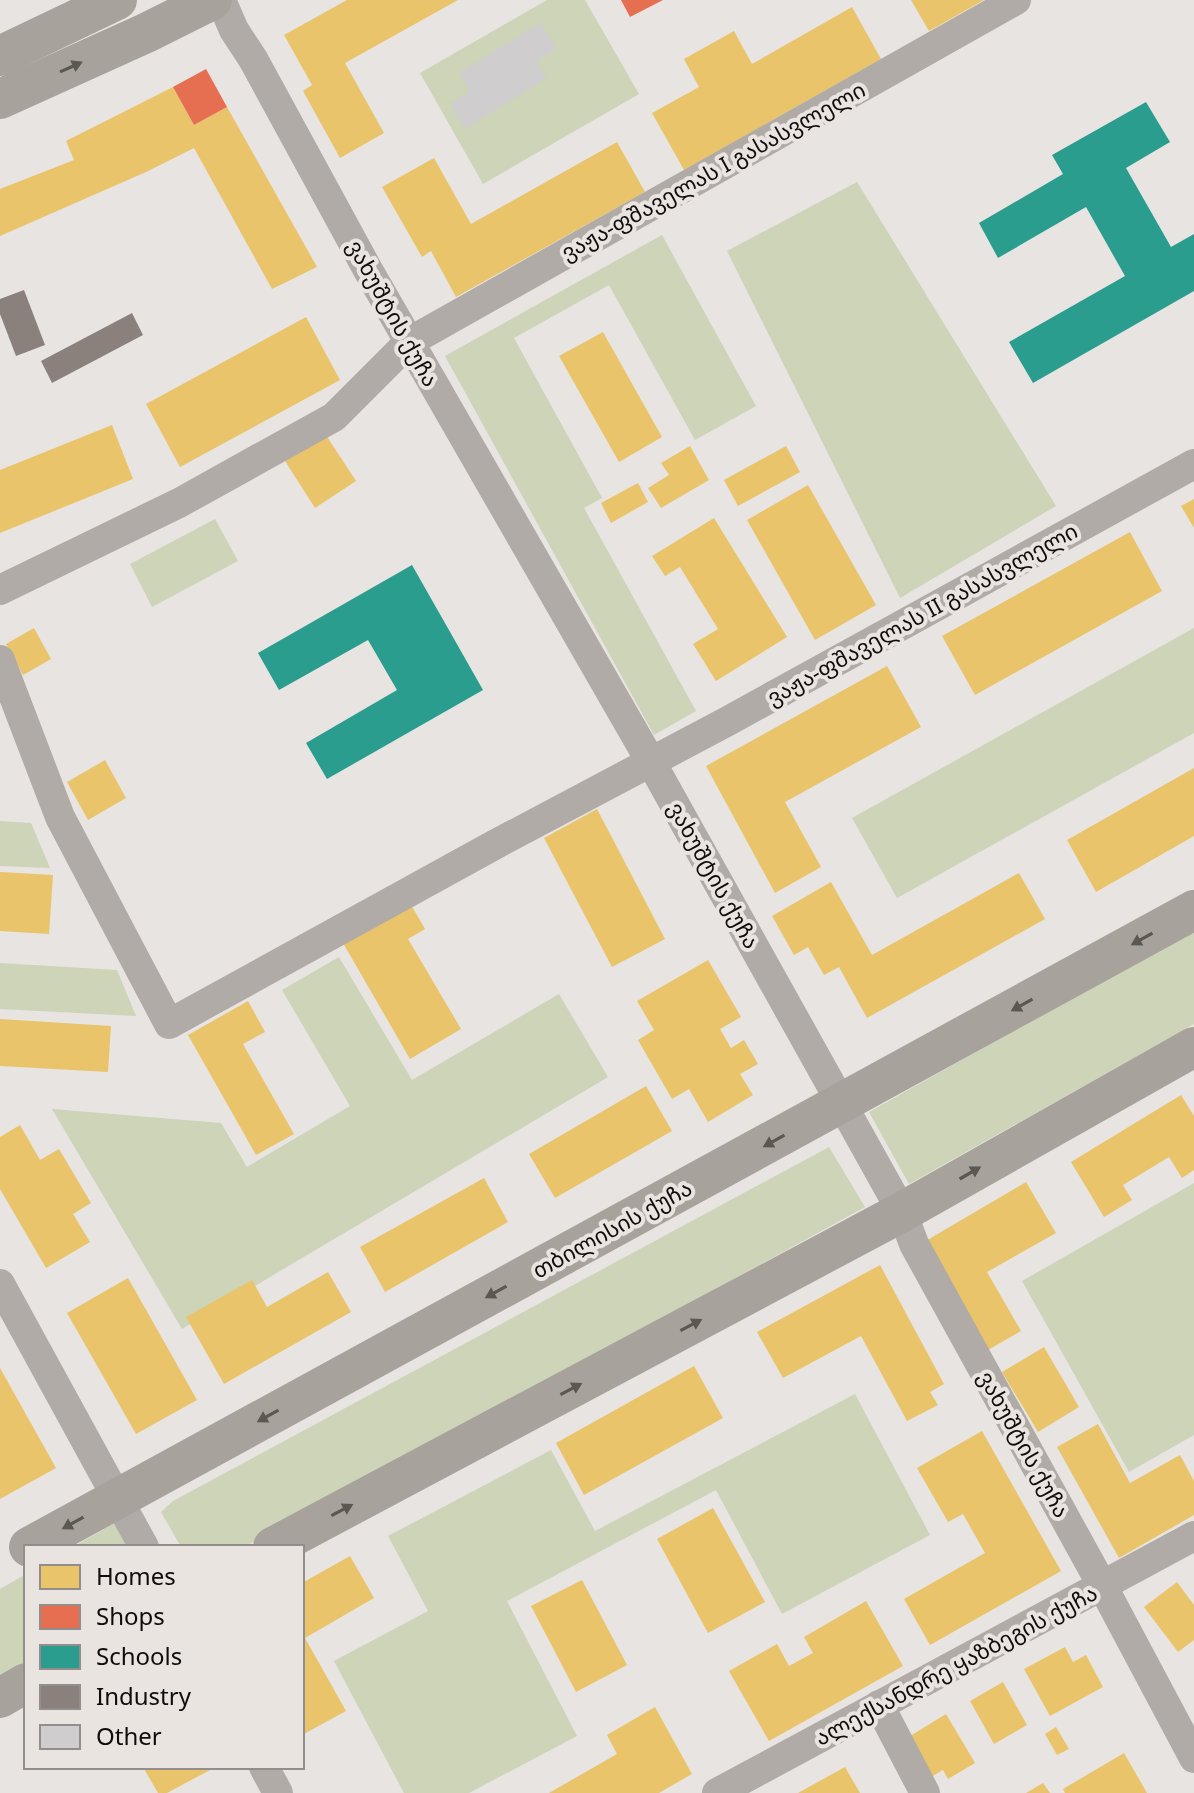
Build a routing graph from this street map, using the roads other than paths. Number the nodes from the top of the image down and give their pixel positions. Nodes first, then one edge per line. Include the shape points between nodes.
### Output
1 (117, 0) edge
2 (212, 0) edge
3 (221, 0) edge
4 (1016, 0) edge
5 (0, 56) edge
6 (0, 99) edge
7 (409, 342) junction
8 (1194, 464) edge
9 (0, 590) edge
10 (0, 660) edge
11 (651, 762) junction
12 (1194, 910) edge
13 (1194, 1047) edge
14 (842, 1104) junction
15 (902, 1212) junction
16 (0, 1284) edge
17 (117, 1498) junction
18 (1194, 1536) edge
19 (33, 1545) edge
20 (143, 1545) edge
21 (277, 1545) edge
22 (24, 1550) edge
23 (0, 1563) edge
24 (1103, 1587) junction
25 (24, 1684) edge
26 (0, 1698) edge
27 (879, 1705) junction
28 (1194, 1758) edge
29 (265, 1769) edge
30 (278, 1793) edge
31 (717, 1793) edge
32 (925, 1793) edge

1 - 5 main road
6 -> 2 main road
3 - 7 street, ვახუშტის ქუჩა
4 - 7 street, ვაჟა-ფშაველას I გასასვლელი
7 - 9 street, ვაჟა-ფშაველას I გასასვლელი via 334,417 179,503
7 - 11 street, ვახუშტის ქუჩა
8 - 11 street, ვაჟა-ფშაველას II გასასვლელი
10 - 11 street, ვაჟა-ფშაველას II გასასვლელი via 60,817 169,1024
11 - 14 street, ვახუშტის ქუჩა
12 -> 14 main road, თბილისის ქუჩა
15 -> 13 main road
14 - 15 street, ვახუშტის ქუჩა
14 -> 17 main road, თბილისის ქუჩა
21 -> 15 main road
15 - 24 street, ვახუშტის ქუჩა via 914,1244
16 - 17 street
17 -> 19 main road, თბილისის ქუჩა
17 - 20 street
18 - 24 street, ალექსანდრე ყაზბეგის ქუჩა
22 - 23 main road, თბილისის ქუჩა
24 - 27 street, ალექსანდრე ყაზბეგის ქუჩა
24 - 28 street, ვახუშტის ქუჩა
25 - 26 main road
27 - 31 street, ალექსანდრე ყაზბეგის ქუჩა
27 - 32 street
29 - 30 street

